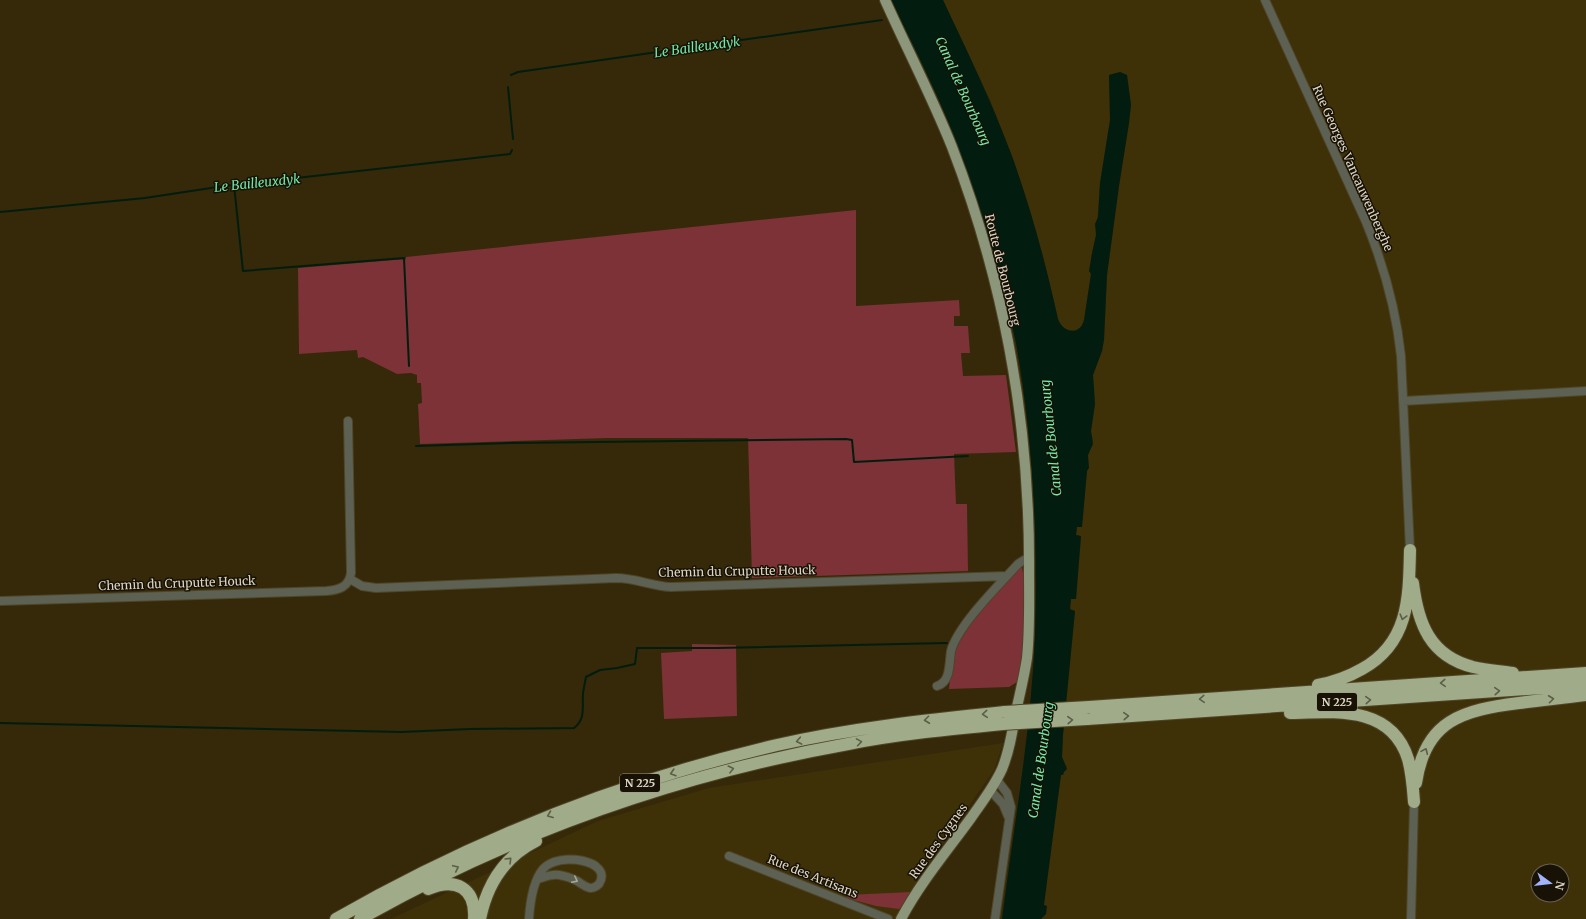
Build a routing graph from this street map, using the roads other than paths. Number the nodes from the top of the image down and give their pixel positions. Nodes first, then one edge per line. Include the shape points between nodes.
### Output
1 (885, 0) edge
2 (1264, 0) edge
3 (1586, 391) edge
4 (1403, 401) junction
5 (348, 421) dead end
6 (1410, 550) junction
7 (1029, 560) junction
8 (1007, 576) junction
9 (350, 579) junction
10 (0, 601) edge
11 (1586, 673) edge
12 (1538, 676) junction
13 (1586, 685) edge
14 (938, 686) dead end
15 (1586, 695) edge
16 (1230, 697) junction
17 (1196, 712) junction
18 (997, 780) junction
19 (991, 791) junction
20 (627, 800) junction
21 (1414, 802) junction
22 (1009, 823) junction
23 (729, 856) dead end
24 (538, 879) junction
25 (336, 919) edge
26 (360, 919) edge
27 (367, 919) edge
28 (474, 919) edge
29 (480, 919) edge
30 (528, 919) edge
31 (888, 919) edge
32 (901, 919) edge
33 (995, 919) edge
34 (1411, 919) edge

1 - 7 main road, Route de Bourbourg via 950,143 992,270 1008,342 1018,405 1026,479
2 - 4 street, Rue Georges Vancauwenberghe via 1378,252 1391,294 1397,325
3 - 4 street
4 - 6 street, Rue Georges Vancauwenberghe
5 - 9 street via 352,573
6 - 12 highway via 1420,618 1427,635 1439,649 1454,660 1473,667
6 -> 16 highway via 1409,587 1403,620 1393,642 1380,657 1351,675 1330,682
7 - 8 street via 1021,561
7 - 18 main road, Route de Bourbourg via 1026,664 1010,744
8 - 9 street, Chemin du Cruputte Houck via 671,586 657,586 616,578 376,588 362,586
8 - 14 street via 959,633 953,644 946,678 943,684
9 - 10 street, Chemin du Cruputte Houck via 342,588 326,591
11 - 12 highway, N 225
12 -> 16 highway, N 225
17 -> 13 highway, N 225
21 -> 15 highway via 1417,776 1425,750 1435,734 1451,721 1482,709
16 -> 25 highway, N 225, bridge via 1005,712 895,724 765,748 666,775 522,826 454,857
20 -> 17 highway, N 225, bridge via 724,771 808,751 894,736 1003,724
17 - 21 highway via 1339,712 1371,718 1392,732 1404,749 1411,771
18 - 19 main road, Rue des Cygnes
18 - 22 street via 1010,799
19 - 22 street via 1006,808
19 - 32 main road, Rue des Cygnes via 920,888
26 -> 20 highway, N 225 via 477,859 545,830
29 -> 20 highway via 492,883 513,855 538,840
21 - 34 street
22 - 33 street
23 - 31 street, Rue des Artisans
24 -> 24 street via 559,875 591,888 600,884 602,873 594,865 563,859 548,864
24 - 30 street
27 - 28 highway via 430,888 447,884 459,886 470,895 475,906

